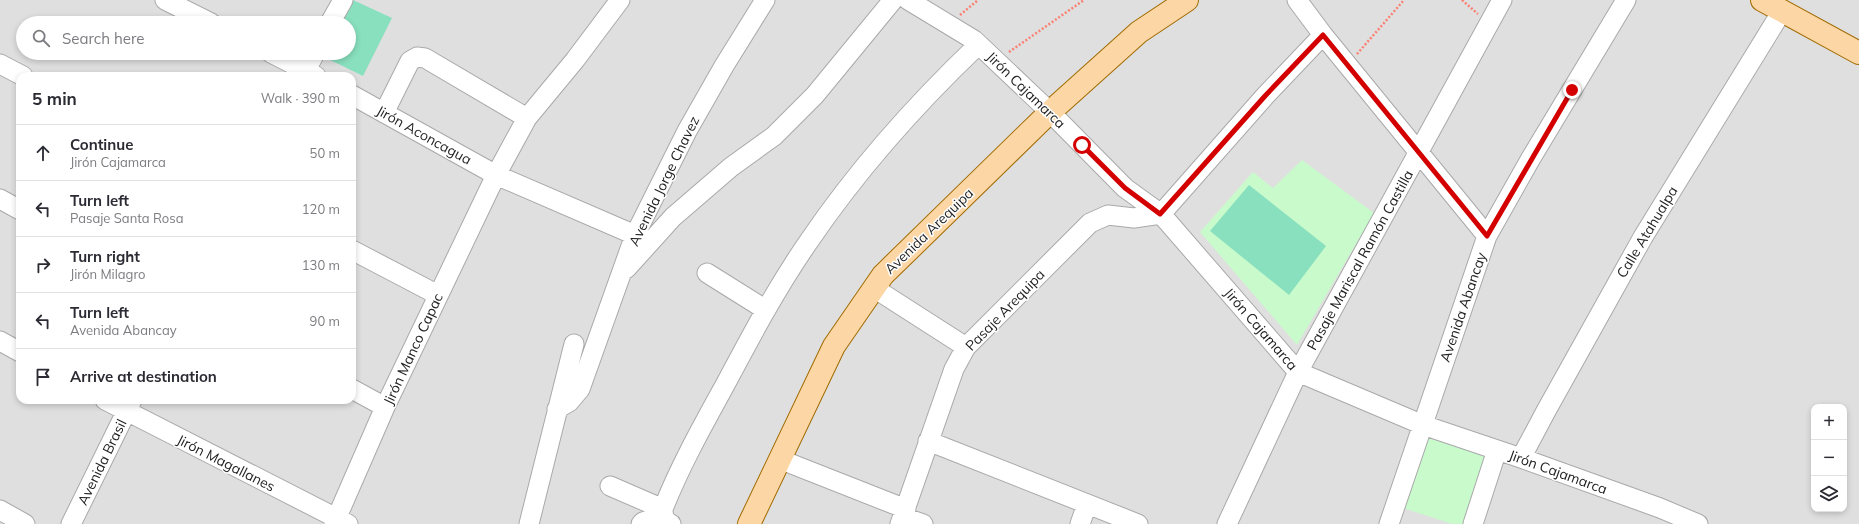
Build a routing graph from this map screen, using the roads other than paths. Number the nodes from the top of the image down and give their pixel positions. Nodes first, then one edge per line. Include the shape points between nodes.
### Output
1 (165, 0) edge
2 (343, 0) edge
3 (620, 0) edge
4 (765, 0) edge
5 (893, 0) edge
6 (908, 0) edge
7 (1187, 0) edge
8 (1297, 0) edge
9 (1502, 0) edge
10 (1626, 0) edge
11 (1762, 0) edge
12 (1782, 11) junction
13 (197, 16) edge
14 (334, 16) edge
15 (1323, 35) junction
16 (978, 45) junction
17 (1858, 51) edge
18 (283, 60) edge
19 (313, 60) edge
20 (0, 64) edge
21 (16, 72) edge
22 (304, 72) edge
23 (309, 72) edge
24 (356, 98) edge
25 (1050, 112) junction
26 (384, 113) junction
27 (528, 118) junction
28 (1419, 152) junction
29 (496, 175) junction
30 (0, 199) edge
31 (16, 208) edge
32 (1160, 214) junction
33 (635, 235) junction
34 (1487, 236) junction
35 (356, 252) edge
36 (707, 273) dead end
37 (621, 274) junction
38 (874, 288) junction
39 (438, 295) junction
40 (766, 310) junction
41 (0, 341) edge
42 (574, 344) dead end
43 (966, 347) junction
44 (16, 350) edge
45 (1298, 372) junction
46 (356, 391) edge
47 (129, 406) edge
48 (385, 406) junction
49 (558, 409) junction
50 (1423, 425) junction
51 (928, 441) junction
52 (1496, 450) junction
53 (1521, 458) junction
54 (779, 459) junction
55 (610, 486) dead end
56 (1087, 504) junction
57 (0, 510) edge
58 (666, 516) edge
59 (903, 516) edge
60 (339, 522) edge
61 (1394, 523) edge
62 (25, 524) edge
63 (71, 524) edge
64 (529, 524) edge
65 (641, 524) edge
66 (749, 524) edge
67 (923, 524) edge
68 (1080, 524) edge
69 (1138, 524) edge
70 (1227, 524) edge
71 (1473, 524) edge
72 (1698, 524) edge

1 - 13 street
2 - 14 street
3 - 27 street, Jirón Manco Capac
4 - 33 street, Avenida Jorge Chavez via 687,131
5 - 37 street via 815,95 774,136 731,167 673,217
6 - 16 street, Jirón Cajamarca via 974,40
7 - 25 main road, Avenida Arequipa via 1139,32
8 - 15 street
9 - 28 street, Pasaje Mariscal Ramón Castilla
10 - 34 street, Avenida Abancay
11 - 12 main road
12 - 17 main road
12 - 53 street, Calle Atahualpa via 1643,237
15 - 28 street
15 - 32 street
16 - 25 street, Jirón Cajamarca
16 - 40 street via 918,105 862,169 808,242
18 - 22 street
19 - 23 street
20 - 21 street
24 - 26 street, Jirón Aconcagua
25 - 32 street, Jirón Cajamarca via 1125,188
25 - 38 main road, Avenida Arequipa via 883,275
26 - 27 street via 410,61 417,56 425,58
26 - 29 street, Jirón Aconcagua
27 - 29 street, Jirón Manco Capac
28 - 34 street
28 - 45 street, Pasaje Mariscal Ramón Castilla
29 - 33 street, Jirón Aconcagua
29 - 39 street, Jirón Manco Capac
30 - 31 street
32 - 43 street, Pasaje Arequipa via 1134,218 1108,215 1090,223
32 - 45 street, Jirón Cajamarca
33 - 37 street, Avenida Jorge Chavez
34 - 50 street, Avenida Abancay
35 - 39 street
36 - 40 street
37 - 49 street, Avenida Jorge Chavez via 580,389 570,402
38 - 43 street
38 - 54 main road, Avenida Arequipa via 834,346
39 - 48 street, Jirón Manco Capac
40 - 58 street via 682,466
41 - 44 street
42 - 49 street
43 - 51 street, Pasaje Arequipa via 954,369
45 - 50 street, Jirón Cajamarca
45 - 70 street, Pasaje Mariscal Ramón Castilla
46 - 48 street
47 - 60 street, Jirón Magallanes
47 - 63 street, Avenida Brasil
48 - 60 street, Jirón Manco Capac
49 - 64 street
50 - 52 street, Jirón Cajamarca
50 - 61 street, Avenida Abancay
51 - 56 street
51 - 59 street, Pasaje Arequipa
52 - 53 street, Jirón Cajamarca
52 - 71 street
53 - 72 street, Jirón Cajamarca
54 - 59 street
54 - 66 main road, Avenida Arequipa
55 - 58 street
56 - 68 street
56 - 69 street
57 - 62 street
58 - 65 street
59 - 67 street

